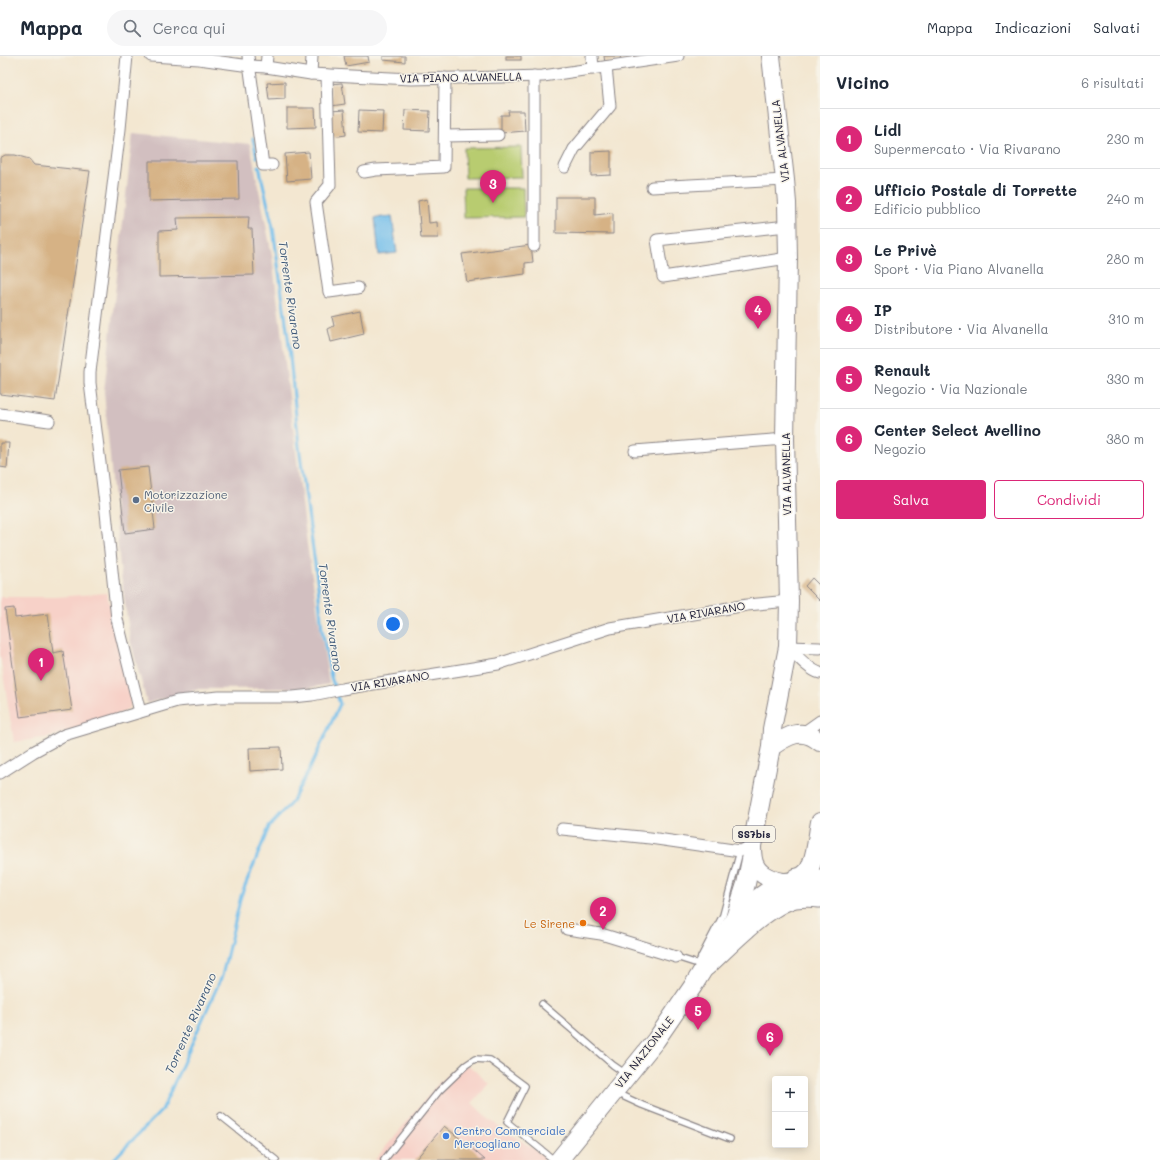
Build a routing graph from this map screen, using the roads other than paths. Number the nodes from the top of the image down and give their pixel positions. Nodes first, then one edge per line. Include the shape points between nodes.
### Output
1 (127, 56) edge
2 (151, 56) edge
3 (312, 56) edge
4 (592, 56) edge
5 (678, 56) edge
6 (770, 56) edge
7 (245, 61) edge
8 (266, 61) edge
9 (606, 67) junction
10 (594, 69) junction
11 (311, 74) junction
12 (327, 75) junction
13 (534, 76) junction
14 (445, 78) junction
15 (498, 135) dead end
16 (445, 136) junction
17 (272, 165) dead end
18 (565, 167) dead end
19 (364, 172) dead end
20 (785, 180) junction
21 (652, 187) dead end
22 (787, 226) junction
23 (534, 246) dead end
24 (788, 258) junction
25 (358, 288) dead end
26 (0, 414) edge
27 (49, 422) dead end
28 (785, 438) junction
29 (635, 451) dead end
30 (789, 601) junction
31 (788, 647) junction
32 (820, 648) edge
33 (820, 673) edge
34 (780, 689) junction
35 (140, 712) junction
36 (820, 721) edge
37 (799, 734) junction
38 (820, 742) edge
39 (770, 747) junction
40 (0, 772) edge
41 (820, 822) edge
42 (562, 830) dead end
43 (748, 851) junction
44 (820, 880) edge
45 (790, 881) junction
46 (820, 897) edge
47 (735, 918) junction
48 (567, 929) dead end
49 (676, 957) joint
50 (701, 965) junction
51 (542, 1004) dead end
52 (628, 1075) junction
53 (614, 1092) junction
54 (222, 1116) dead end
55 (730, 1139) dead end
56 (276, 1160) edge
57 (384, 1160) edge
58 (554, 1160) edge
59 (559, 1160) edge

1 - 35 street via 90,383 117,619
2 - 7 street, VIA PIANO ALVANELLA
3 - 11 street
4 - 10 street
5 - 9 street, VIA PIANO ALVANELLA
6 - 20 main road, VIA ALVANELLA / SS7bis
7 - 8 street, VIA PIANO ALVANELLA
7 - 17 street via 263,165
8 - 11 street, VIA PIANO ALVANELLA
9 - 10 street, VIA PIANO ALVANELLA
9 - 18 street via 610,106 574,149
10 - 13 street, VIA PIANO ALVANELLA
11 - 12 street, VIA PIANO ALVANELLA
12 - 14 street, VIA PIANO ALVANELLA
12 - 25 street via 330,185 316,202 329,292
13 - 14 street, VIA PIANO ALVANELLA
13 - 23 street
14 - 16 street
15 - 16 street
16 - 19 street via 444,167
20 - 21 street
20 - 22 main road, VIA ALVANELLA / SS7bis
22 - 24 main road, VIA ALVANELLA / SS7bis
22 - 24 street via 657,240 662,277
24 - 28 main road, VIA ALVANELLA / SS7bis
26 - 27 street
28 - 29 street
28 - 30 main road, VIA ALVANELLA / SS7bis
30 - 31 main road, VIA ALVANELLA / SS7bis
30 - 35 street, VIA RIVARANO via 747,605 610,628 498,664 312,696 219,697 177,701
31 - 32 street
31 - 33 street via 802,661
31 - 34 main road, VIA ALVANELLA / SS7bis
34 - 37 main road, SS7bis via 786,720
34 - 39 main road, VIA NAZIONALE / SS7bis
35 - 40 street, VIA RIVARANO via 64,735
36 - 37 street
37 - 38 main road via 818,739
37 - 39 main road via 784,738
39 - 43 main road, VIA NAZIONALE / SS7bis
41 - 45 main road, VIA NAZIONALE / SS7bis via 808,869
42 - 43 street
43 - 45 main road, SS7bis via 756,867 765,876
43 - 47 main road, VIA NAZIONALE / SS7bis via 746,884
43 - 50 lane
44 - 45 highway
45 - 47 main road, VIA NAZIONALE / SS7bis via 765,892
46 - 50 highway via 795,897 784,901 750,924
47 - 50 main road, VIA NAZIONALE / SS7bis
48 - 49 street via 601,934
49 - 50 lane
50 - 52 main road, VIA NAZIONALE / SS7bis via 693,986
51 - 52 lane
52 - 53 main road, VIA NAZIONALE / SS7bis
53 - 55 lane
53 - 59 main road, VIA NAZIONALE / SS7bis
54 - 56 lane
57 - 58 lane via 439,1091 475,1058 490,1060 525,1086 507,1122

